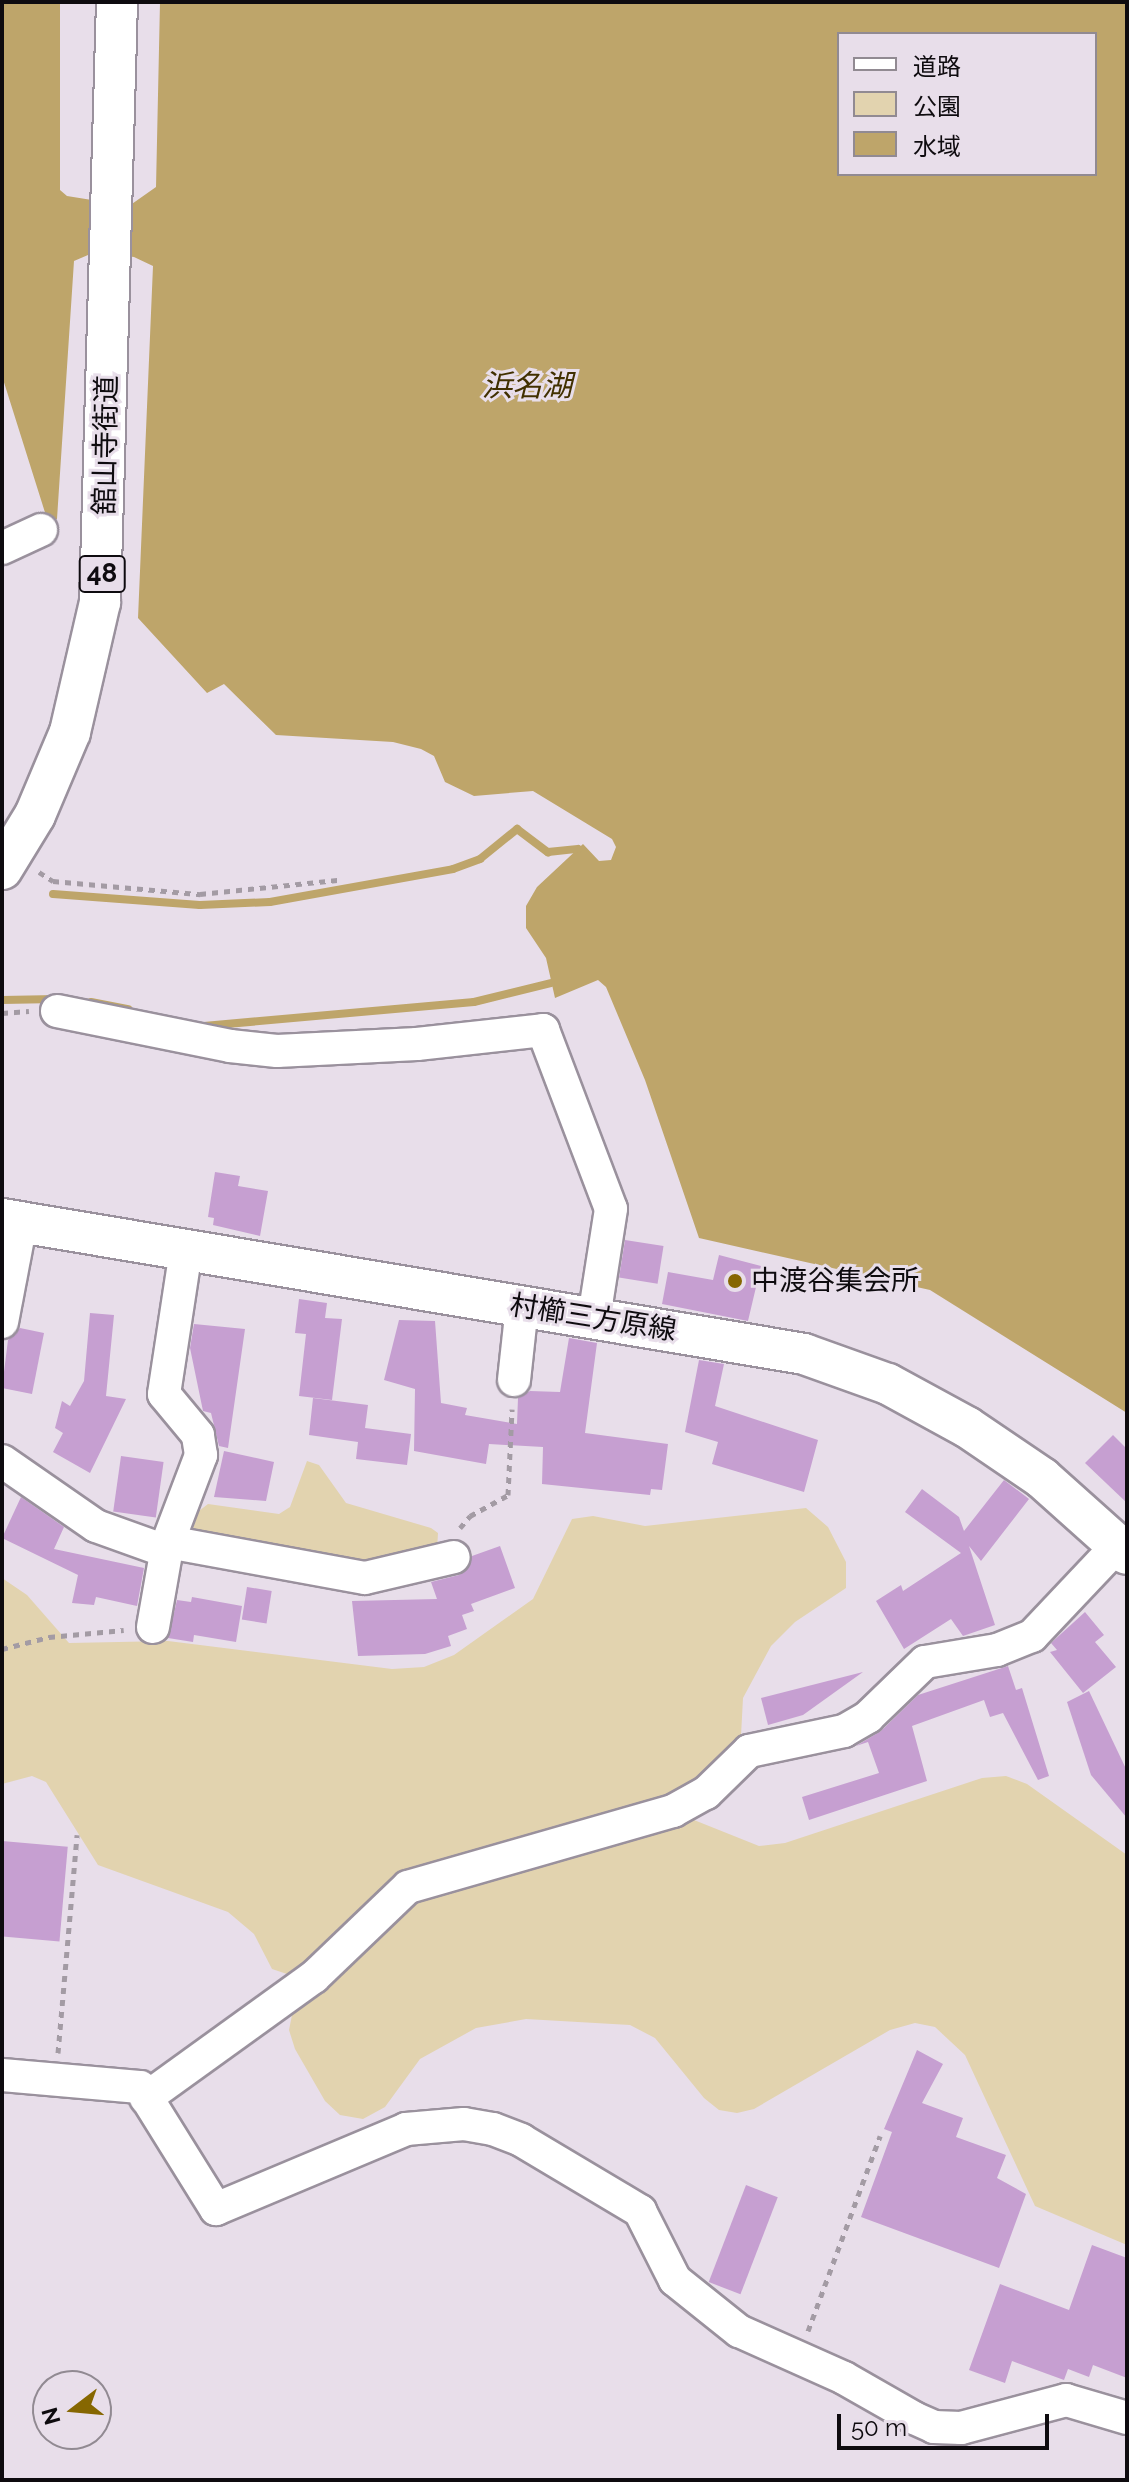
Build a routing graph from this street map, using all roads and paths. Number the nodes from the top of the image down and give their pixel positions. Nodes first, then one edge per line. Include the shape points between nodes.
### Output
1 (117, 2) edge
2 (41, 530) dead end
3 (2, 548) edge
4 (7, 861) edge
5 (337, 880) dead end
6 (57, 1011) dead end
7 (12, 1221) edge
8 (186, 1250) junction
9 (522, 1306) junction
10 (594, 1318) junction
11 (2, 1322) edge
12 (514, 1380) joint
13 (2, 1461) edge
14 (167, 1547) junction
15 (1122, 1550) edge
16 (454, 1557) joint
17 (153, 1627) joint
18 (2, 1649) edge
19 (77, 1835) dead end
20 (2, 2075) edge
21 (56, 2080) junction
22 (146, 2098) junction
23 (880, 2136) dead end
24 (798, 2359) junction
25 (1127, 2418) edge

1 - 4 main road, 舘山寺街道 / 48 via 103,557 93,646 54,774
2 - 3 street
4 - 5 path via 53,881 185,893 269,891
6 - 10 street via 253,1049 354,1038 543,1030 611,1209
7 - 8 main road, 村櫛三方原線
7 - 11 street
8 - 9 main road, 村櫛三方原線
8 - 14 street via 164,1394 198,1435 201,1455
9 - 10 main road, 村櫛三方原線
9 - 12 street
10 - 15 main road, 村櫛三方原線 via 804,1354 888,1384 1006,1452
12 - 16 path via 508,1495 470,1516 449,1541
13 - 14 street via 96,1526
14 - 16 street via 365,1578
14 - 17 street
15 - 22 street via 1032,1636 997,1650 925,1662 868,1717 844,1731 749,1751 706,1793 673,1811 408,1887 314,1977
17 - 18 path via 49,1637
19 - 21 path
20 - 21 street
21 - 22 street via 140,2087
22 - 24 street via 216,2209 406,2129 464,2124 521,2140 640,2211 666,2266 686,2291 753,2339
23 - 24 path
24 - 25 street via 948,2430 1066,2400

